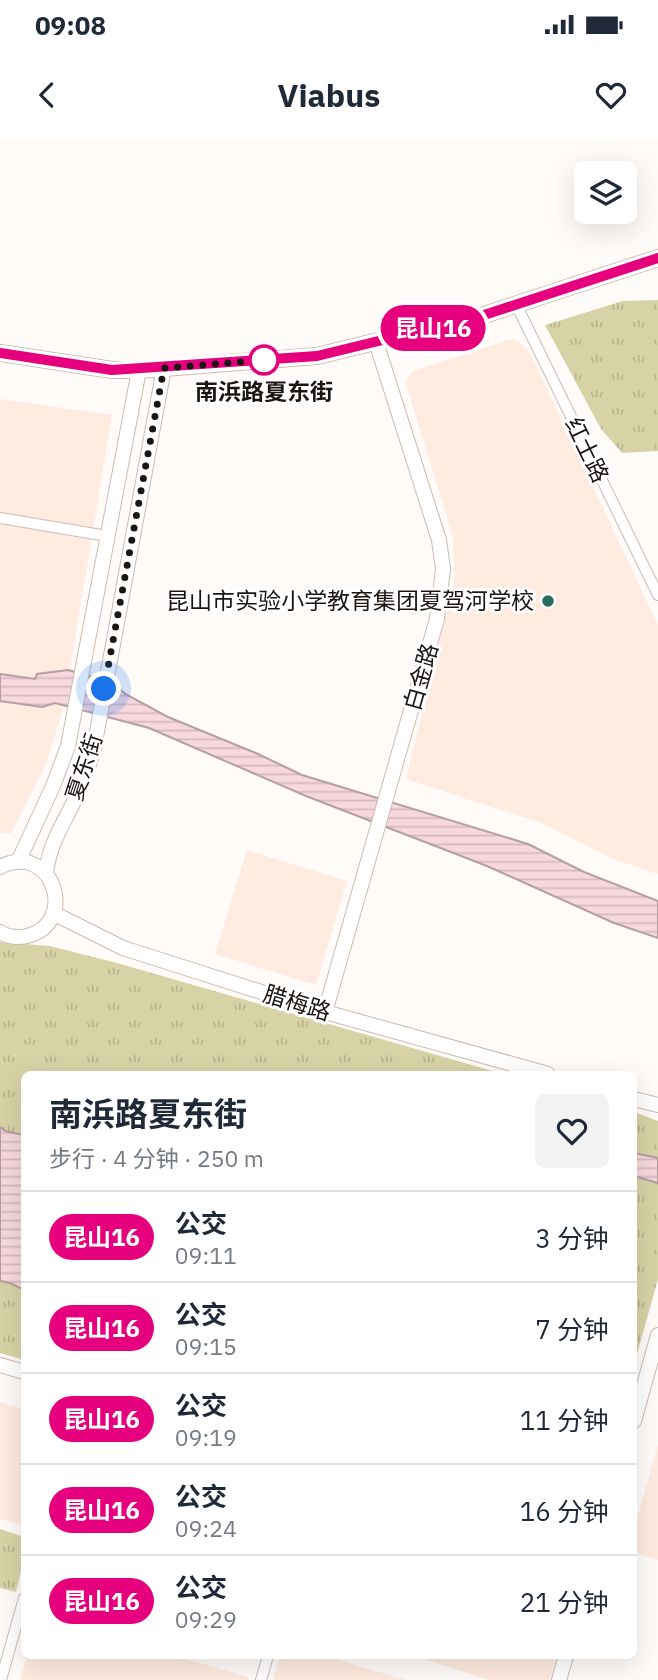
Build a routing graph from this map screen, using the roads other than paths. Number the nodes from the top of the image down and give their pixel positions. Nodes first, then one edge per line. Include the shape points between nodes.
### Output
1 (658, 258) edge
2 (516, 304) junction
3 (376, 342) junction
4 (0, 354) edge
5 (164, 368) junction
6 (139, 370) junction
7 (0, 518) edge
8 (107, 536) junction
9 (658, 595) edge
10 (18, 862) junction
11 (0, 867) edge
12 (46, 872) junction
13 (53, 913) junction
14 (0, 932) edge
15 (326, 1012) junction
16 (537, 1071) edge
17 (637, 1100) edge
18 (658, 1105) edge
19 (658, 1335) edge
20 (0, 1364) edge
21 (21, 1371) edge
22 (637, 1410) edge
23 (21, 1609) edge
24 (267, 1659) edge
25 (565, 1659) edge
26 (1, 1680) edge
27 (261, 1680) edge
28 (559, 1680) edge

1 - 2 main road
2 - 3 main road
2 - 9 street, 红士路
3 - 5 main road via 317,356
3 - 15 street, 白金路 via 439,540 443,569 437,619
4 - 6 main road
5 - 6 main road
5 - 12 street, 夏东街 via 93,753 55,835
6 - 8 street, 夏东街
7 - 8 street
8 - 10 street, 夏东街 via 68,746
10 - 11 street
10 - 12 street
12 - 13 street via 56,899
13 - 14 street via 34,934 20,937
13 - 15 street, 腊梅路 via 123,948
15 - 16 street, 腊梅路
17 - 18 street
19 - 22 street
20 - 21 street
23 - 26 street
24 - 27 street
25 - 28 street

